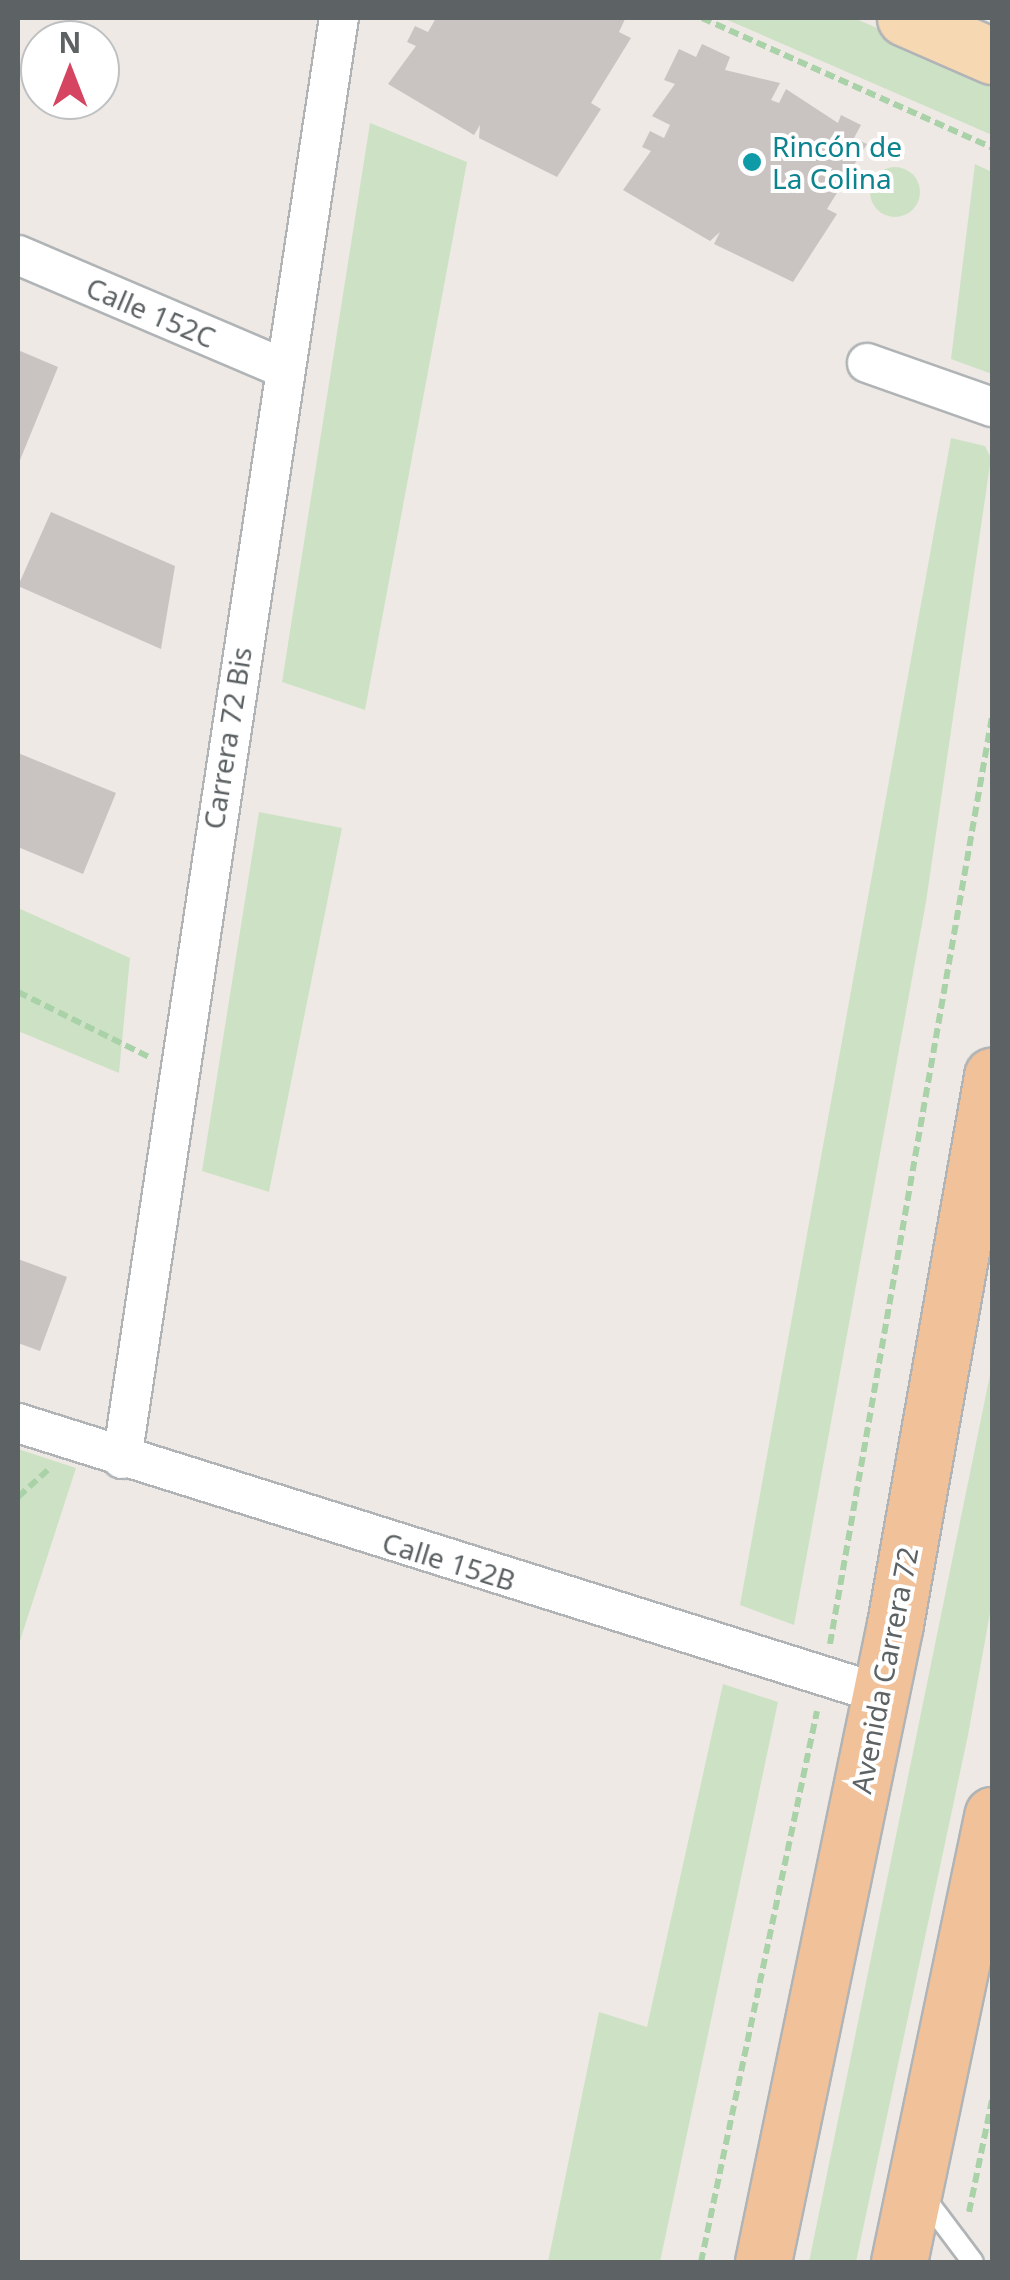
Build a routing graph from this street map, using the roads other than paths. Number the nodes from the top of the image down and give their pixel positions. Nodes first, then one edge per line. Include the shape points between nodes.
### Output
1 (339, 18) edge
2 (905, 18) edge
3 (992, 56) edge
4 (18, 255) edge
5 (867, 363) dead end
6 (285, 369) junction
7 (992, 407) edge
8 (992, 1076) edge
9 (18, 1423) edge
10 (122, 1459) junction
11 (881, 1694) junction
12 (992, 1815) edge
13 (915, 2183) junction
14 (967, 2258) edge
15 (763, 2262) edge
16 (899, 2262) edge

1 - 6 street, Carrera 72 Bis
2 - 3 main road
4 - 6 street, Calle 152C
5 - 7 street
6 - 10 street, Carrera 72 Bis
8 - 11 highway, Avenida Carrera 72
9 - 10 street, Calle 152B
10 - 11 street, Calle 152B
11 - 15 highway, Avenida Carrera 72
12 - 13 highway
13 - 14 lane
13 - 16 highway

